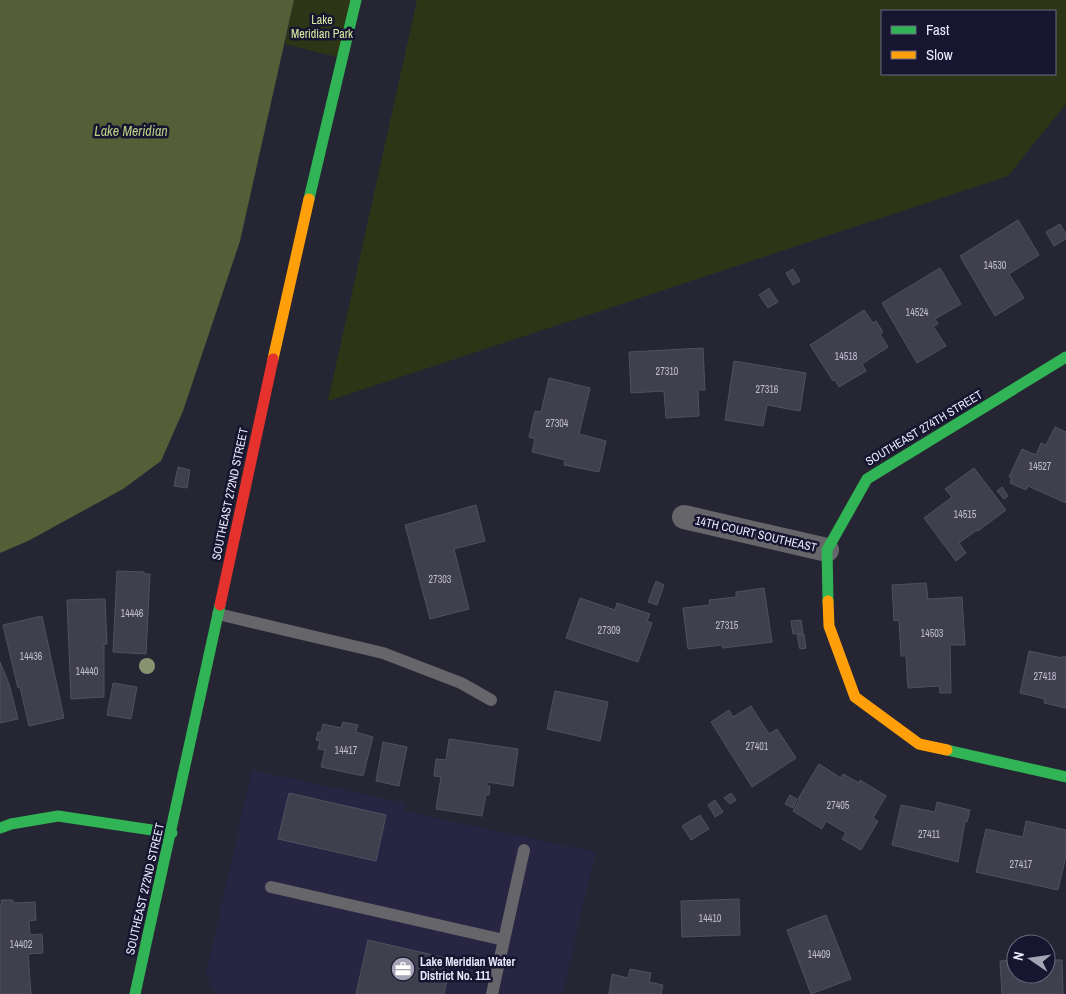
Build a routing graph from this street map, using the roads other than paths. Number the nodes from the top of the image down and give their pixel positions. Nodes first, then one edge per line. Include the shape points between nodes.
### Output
1 (356, 0) edge
2 (1066, 357) edge
3 (684, 517) dead end
4 (827, 550) junction
5 (218, 614) junction
6 (491, 700) dead end
7 (1066, 777) edge
8 (0, 828) edge
9 (172, 833) junction
10 (524, 850) dead end
11 (271, 887) dead end
12 (504, 940) junction
13 (136, 994) edge
14 (492, 994) edge

1 - 5 main road, SOUTHEAST 272ND STREET
2 - 4 main road, SOUTHEAST 274TH STREET via 867,479
3 - 4 street, 14TH COURT SOUTHEAST
4 - 7 main road via 829,626 855,697 919,744
5 - 6 lane via 383,653 461,683
5 - 9 main road, SOUTHEAST 272ND STREET
8 - 9 main road via 58,816
9 - 13 main road, SOUTHEAST 272ND STREET
10 - 12 lane
11 - 12 lane
12 - 14 lane

